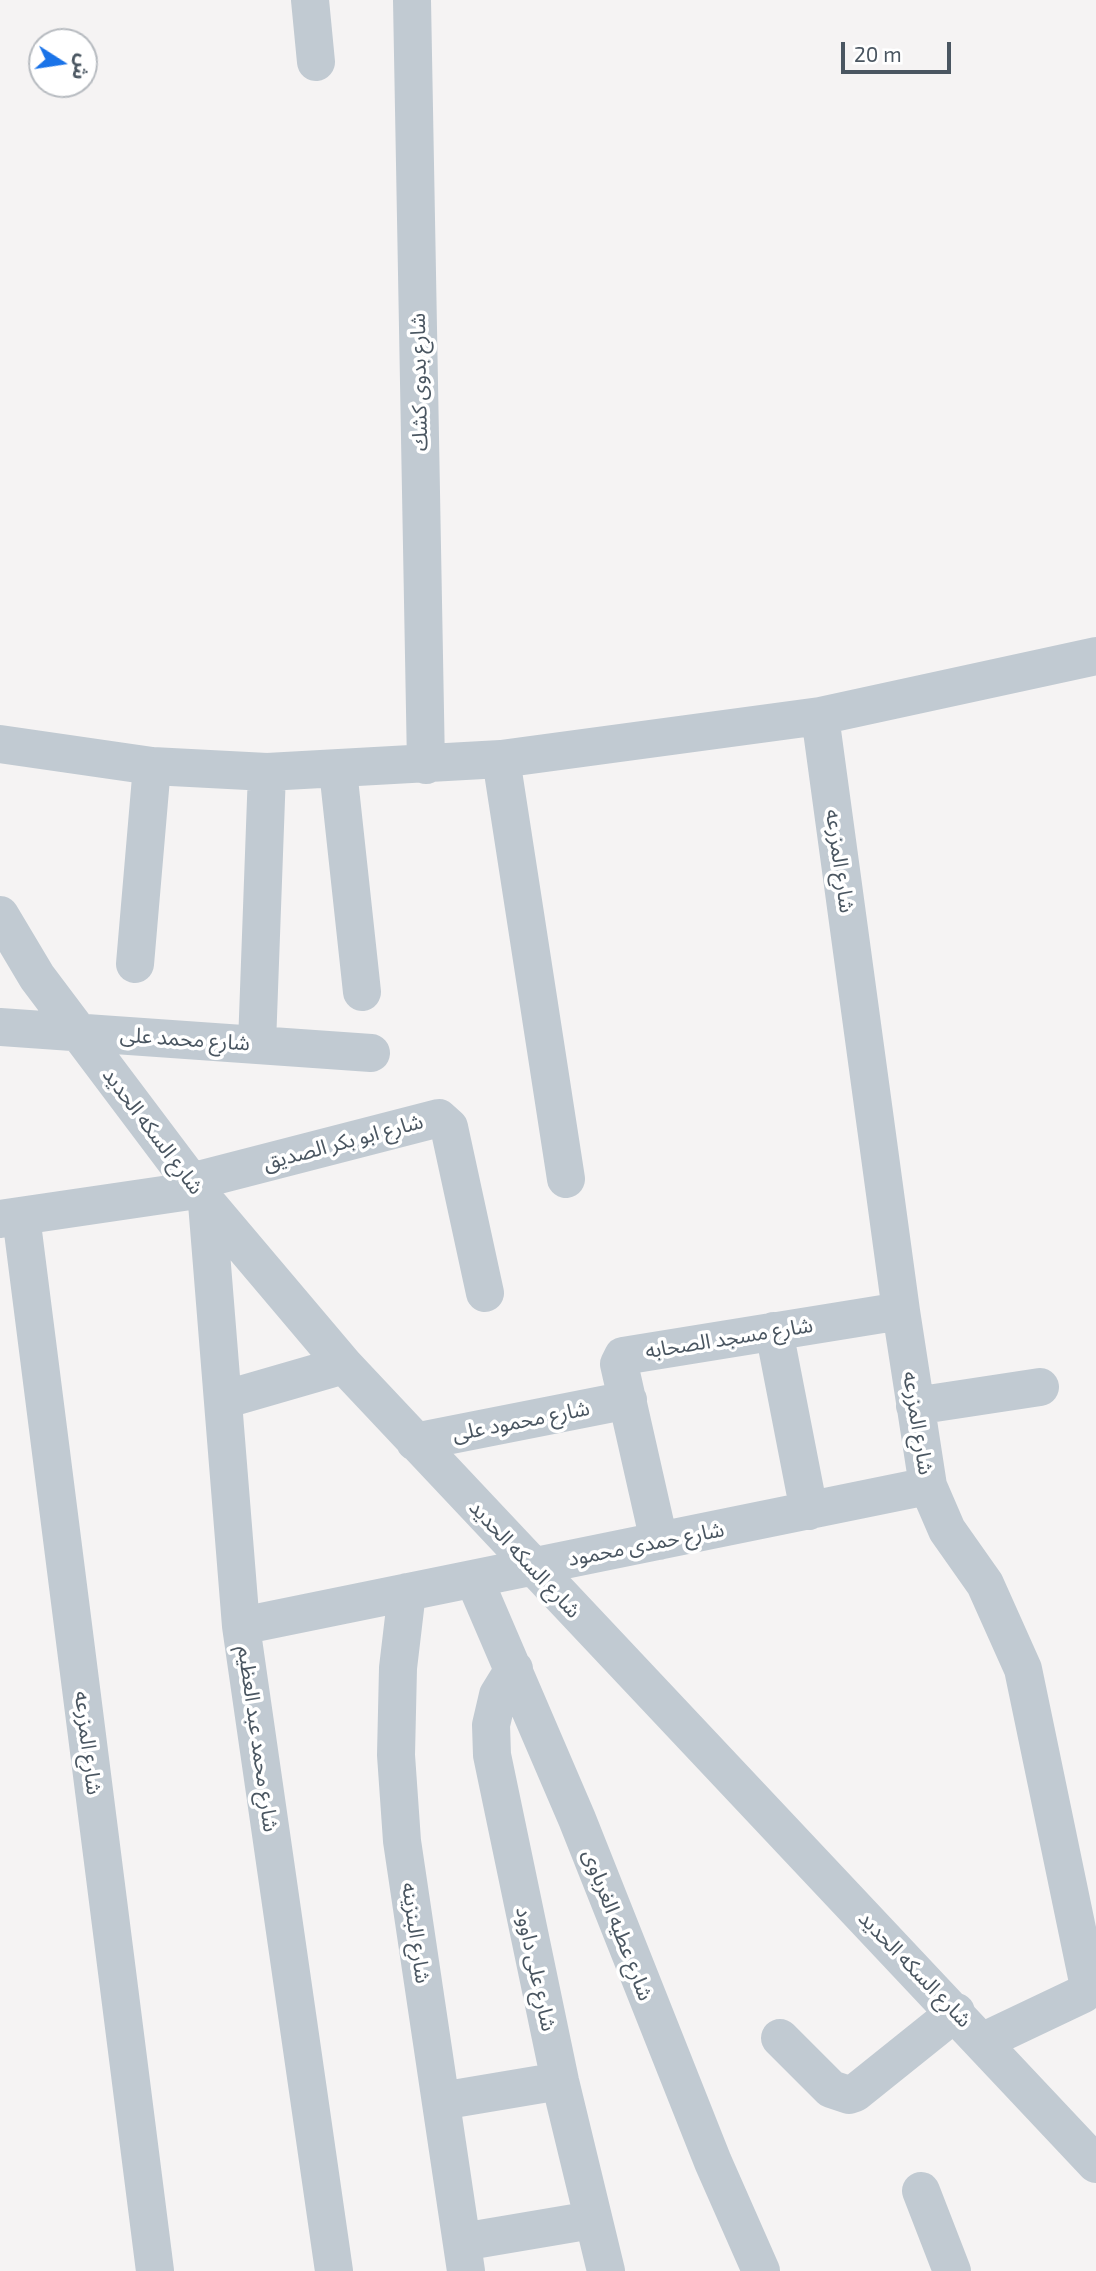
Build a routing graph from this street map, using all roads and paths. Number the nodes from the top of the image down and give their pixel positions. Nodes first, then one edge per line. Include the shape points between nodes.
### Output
1 (310, 0) edge
2 (412, 0) edge
3 (316, 62) dead end
4 (1096, 656) edge
5 (820, 716) junction
6 (0, 744) edge
7 (501, 760) junction
8 (426, 765) junction
9 (152, 766) junction
10 (338, 770) junction
11 (267, 772) junction
12 (0, 915) edge
13 (135, 964) dead end
14 (362, 992) dead end
15 (0, 1027) edge
16 (76, 1030) junction
17 (257, 1044) junction
18 (371, 1053) dead end
19 (566, 1179) dead end
20 (198, 1192) junction
21 (10, 1217) edge
22 (485, 1293) dead end
23 (901, 1311) junction
24 (774, 1331) junction
25 (344, 1365) junction
26 (1040, 1387) dead end
27 (223, 1400) junction
28 (628, 1400) junction
29 (915, 1406) junction
30 (415, 1442) junction
31 (928, 1486) junction
32 (809, 1511) junction
33 (659, 1541) junction
34 (532, 1567) junction
35 (474, 1578) junction
36 (407, 1592) junction
37 (242, 1626) junction
38 (514, 1669) junction
39 (956, 2012) junction
40 (780, 2038) dead end
41 (984, 2041) junction
42 (559, 2081) junction
43 (441, 2101) junction
44 (1096, 2164) edge
45 (921, 2191) dead end
46 (593, 2220) junction
47 (464, 2257) edge
48 (155, 2271) edge
49 (334, 2271) edge
50 (606, 2271) edge
51 (761, 2271) edge
52 (952, 2271) edge

1 - 3 street
2 - 8 street, شارع بدوى كشك
4 - 5 street
5 - 7 street
5 - 23 street, شارع المزرعه
6 - 9 street
7 - 8 street
7 - 19 street
8 - 10 street
9 - 11 street
9 - 13 street
10 - 11 street
10 - 14 street
11 - 17 street
12 - 16 street, شارع السكه الحديد
15 - 16 street, شارع محمد على
16 - 17 street, شارع محمد على
16 - 20 street, شارع السكه الحديد
17 - 18 street, شارع محمد على
20 - 21 street
20 - 22 street, شارع ابو بكر الصديق via 439,1118 449,1126
20 - 25 street, شارع السكه الحديد
20 - 27 street, شارع محمد عبد العظيم
21 - 48 street, شارع المزرعه
23 - 24 street, شارع مسجد الصحابه
23 - 29 street, شارع المزرعه
24 - 28 street, شارع مسجد الصحابه via 627,1353 620,1364
24 - 32 street
25 - 27 street
25 - 30 street, شارع السكه الحديد
26 - 29 street
27 - 37 street, شارع محمد عبد العظيم
28 - 30 street, شارع محمود على
28 - 33 street, شارع مسجد الصحابه
29 - 31 street, شارع المزرعه
30 - 34 street, شارع السكه الحديد
31 - 32 street, شارع حمدى محمود
31 - 41 street, شارع المزرعه via 947,1530 985,1584 1023,1669 1088,1982 1083,1994
32 - 33 street, شارع حمدى محمود
33 - 34 street, شارع حمدى محمود
34 - 35 street, شارع حمدى محمود
34 - 39 street, شارع السكه الحديد
35 - 36 street, شارع حمدى محمود
35 - 38 street, شارع عطيه الغرباوى
36 - 37 street, شارع حمدى محمود
36 - 43 street, شارع البنزينه via 398,1668 396,1755 402,1841
37 - 49 street, شارع محمد عبد العظيم
38 - 42 street, شارع على داوود via 498,1695 491,1725 492,1755
38 - 51 street, شارع عطيه الغرباوى via 712,2162
39 - 40 street via 849,2095 831,2089
39 - 41 street, شارع السكه الحديد
41 - 44 street, شارع السكه الحديد
42 - 43 street
42 - 46 street, شارع على داوود
43 - 47 street, شارع البنزينه
45 - 52 street
46 - 47 street
46 - 50 street, شارع على داوود

